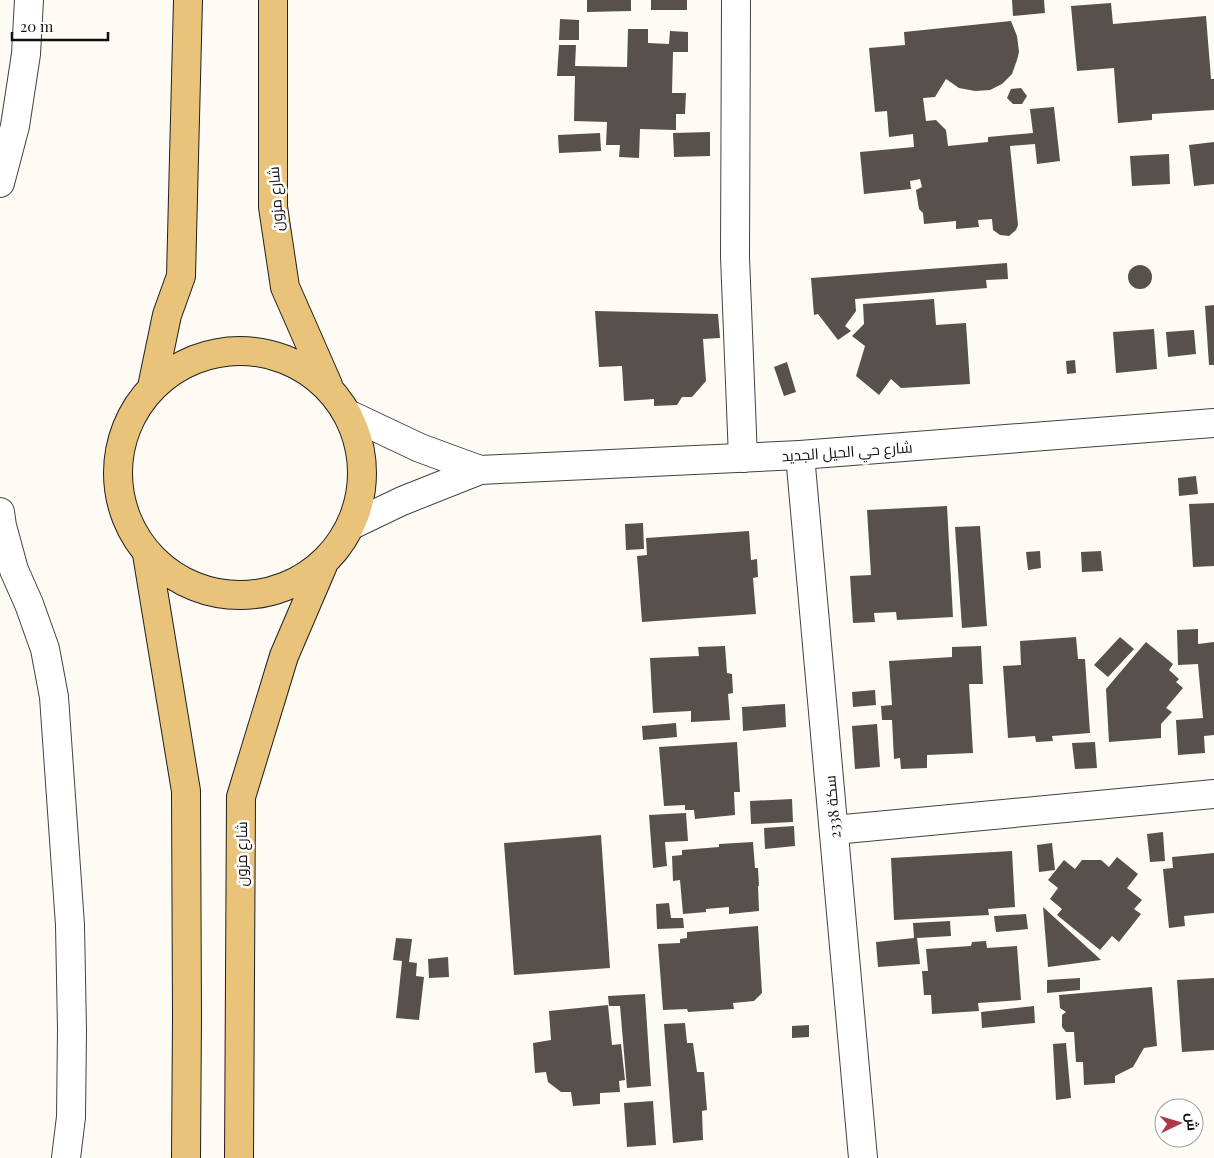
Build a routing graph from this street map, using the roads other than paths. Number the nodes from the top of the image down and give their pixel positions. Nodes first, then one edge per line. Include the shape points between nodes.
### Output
1 (29, 0) edge
2 (188, 0) edge
3 (273, 0) edge
4 (736, 0) edge
5 (0, 183) edge
6 (152, 387) junction
7 (330, 388) junction
8 (348, 414) junction
9 (1214, 423) edge
10 (800, 455) junction
11 (743, 458) junction
12 (480, 470) junction
13 (0, 512) edge
14 (352, 525) junction
15 (147, 554) junction
16 (324, 565) junction
17 (7, 570) edge
18 (1214, 794) edge
19 (834, 830) junction
20 (66, 1158) edge
21 (186, 1158) edge
22 (239, 1158) edge
23 (863, 1158) edge

1 - 5 street via 26,54 15,126
2 - 6 main road via 181,276 167,315
3 - 7 main road, شارع مزون via 273,207 285,287
4 - 11 street via 735,256
6 - 7 main road via 184,363 221,351 261,352 298,364
6 - 15 main road via 131,417 119,451 118,470 118,488 128,523
7 - 8 main road
8 - 12 street, شارع حي الحيل الجديد via 420,448
8 - 14 main road via 361,450 363,488
9 - 10 street, شارع حي الحيل الجديد
10 - 11 street, شارع حي الحيل الجديد
10 - 19 street, سكة 2338
11 - 12 street, شارع حي الحيل الجديد
12 - 14 street, شارع حي الحيل الجديد
13 - 17 street
14 - 16 main road via 340,547
15 - 16 main road via 177,580 214,594 252,597 291,586
15 - 21 main road via 186,791
16 - 22 main road, شارع مزون via 284,656 241,797
17 - 20 street via 29,604 45,649 54,697 70,925 71,1117
18 - 19 street
19 - 23 street, سكة 2338

